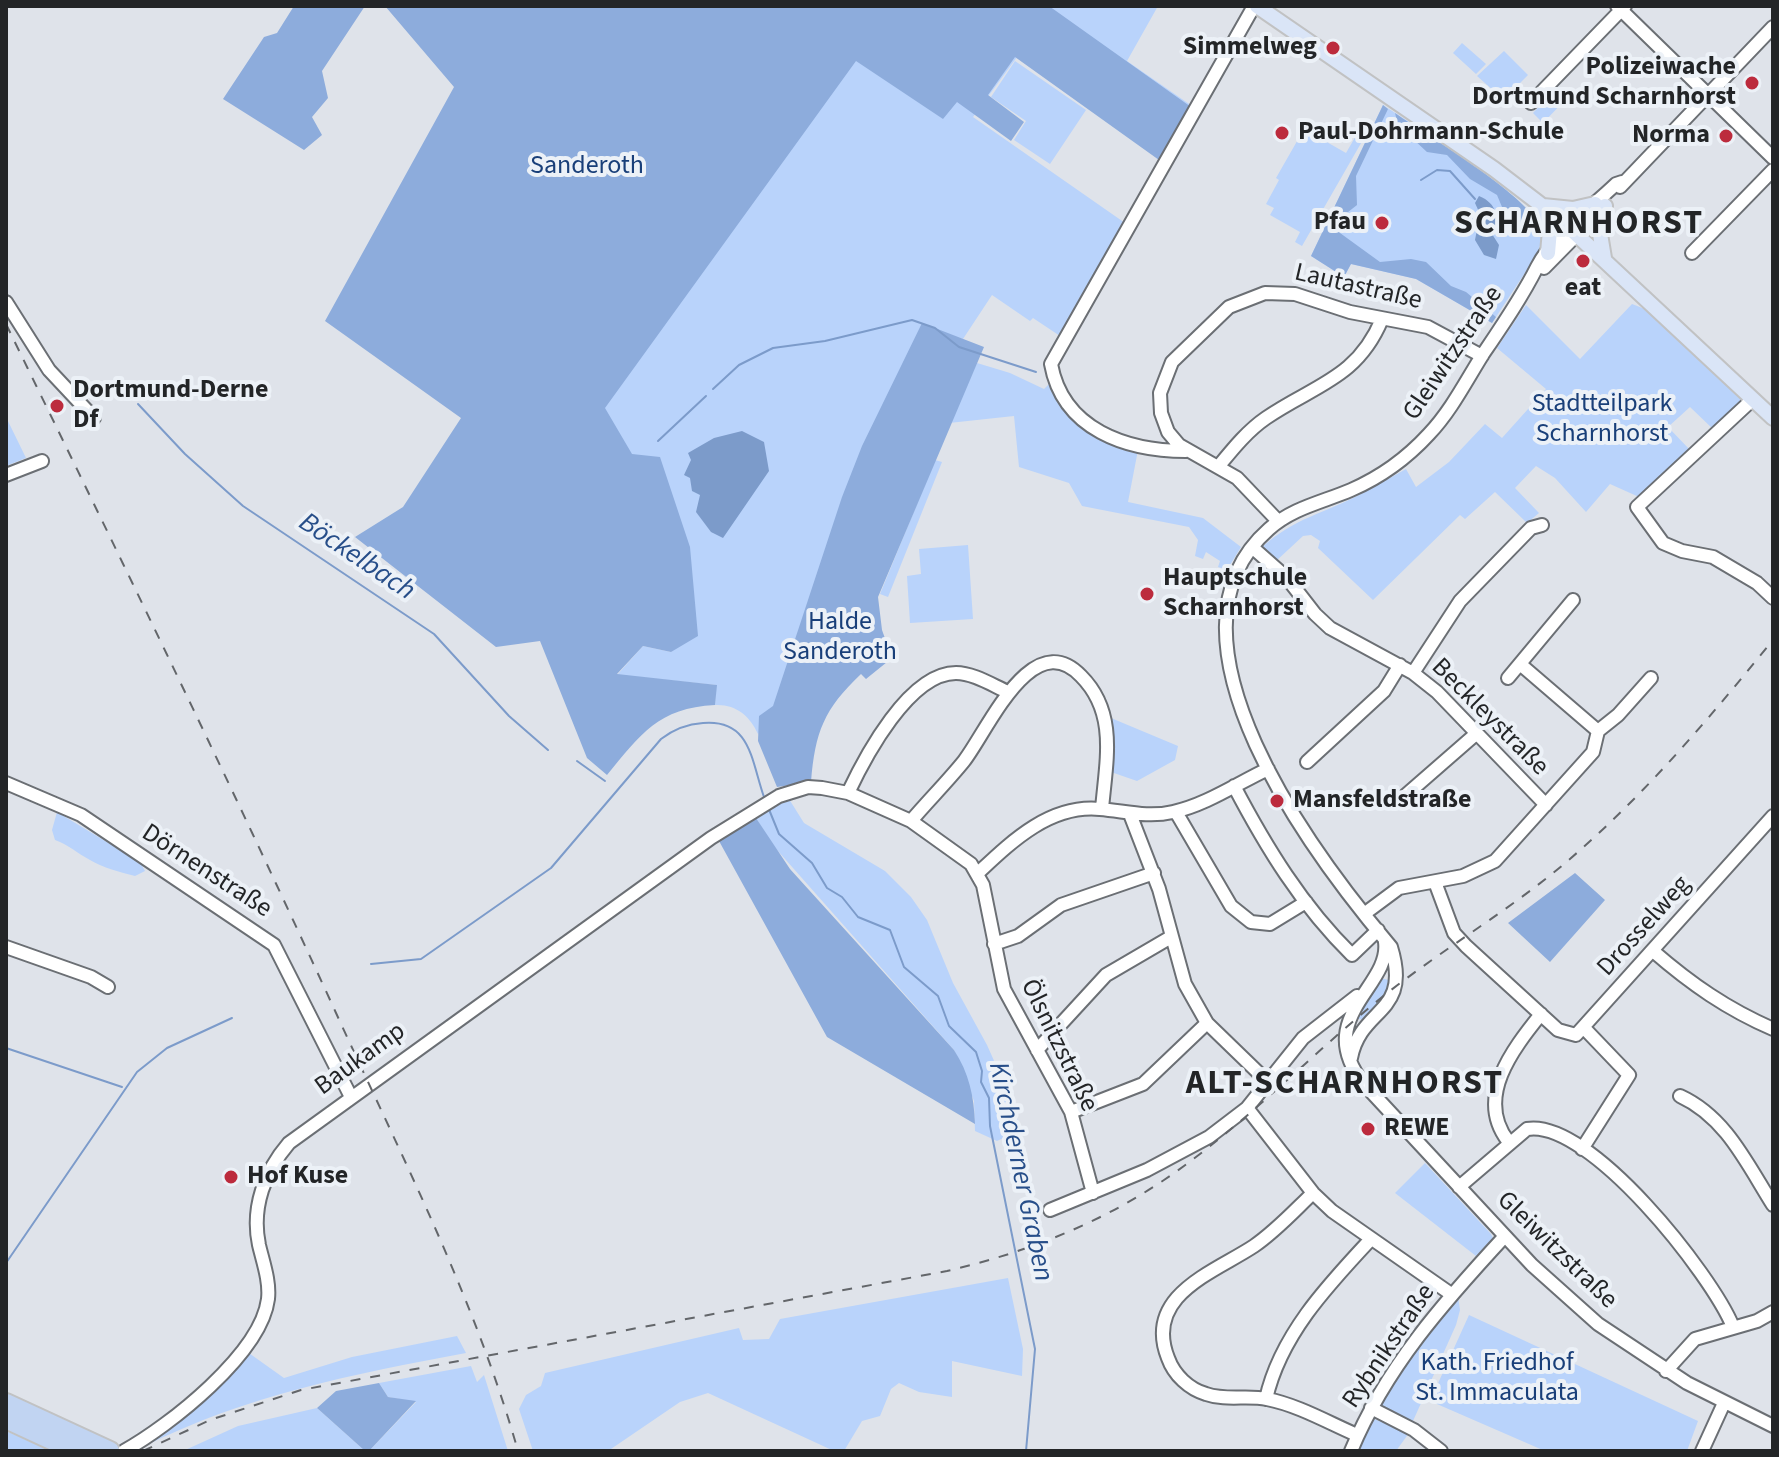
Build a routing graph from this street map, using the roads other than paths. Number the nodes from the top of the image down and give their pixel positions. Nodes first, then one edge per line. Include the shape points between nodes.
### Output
1 (1256, 6) edge
2 (1621, 7) edge
3 (1773, 27) edge
4 (1707, 94) junction
5 (1531, 103) dead end
6 (1773, 158) edge
7 (1773, 170) edge
8 (1600, 205) junction
9 (1542, 206) junction
10 (1574, 231) junction
11 (1548, 253) junction
12 (1692, 253) dead end
13 (1604, 258) junction
14 (1535, 274) junction
15 (6, 302) edge
16 (1382, 319) junction
17 (1482, 356) junction
18 (1753, 399) junction
19 (94, 418) dead end
20 (1773, 418) edge
21 (1186, 451) junction
22 (42, 461) dead end
23 (1218, 467) junction
24 (6, 475) edge
25 (1278, 521) junction
26 (1542, 525) dead end
27 (1252, 547) junction
28 (1773, 598) edge
29 (1573, 600) dead end
30 (1520, 664) junction
31 (1400, 665) junction
32 (1413, 673) junction
33 (1508, 678) dead end
34 (1651, 678) dead end
35 (1008, 692) junction
36 (1598, 731) junction
37 (1477, 733) junction
38 (1307, 762) dead end
39 (1268, 769) junction
40 (6, 783) edge
41 (1234, 786) junction
42 (848, 793) junction
43 (1399, 801) dead end
44 (1546, 805) junction
45 (1102, 809) junction
46 (1176, 812) junction
47 (1130, 814) junction
48 (1773, 816) edge
49 (911, 821) junction
50 (978, 873) junction
51 (1154, 873) junction
52 (1435, 882) junction
53 (1306, 902) junction
54 (1364, 914) junction
55 (1381, 934) junction
56 (1171, 937) junction
57 (994, 944) junction
58 (6, 947) edge
59 (1653, 951) junction
60 (1377, 975) junction
61 (1396, 977) junction
62 (108, 987) dead end
63 (1363, 990) junction
64 (1541, 1014) junction
65 (1207, 1023) junction
66 (1322, 1023) junction
67 (1349, 1023) junction
68 (1368, 1025) junction
69 (1585, 1029) junction
70 (1773, 1029) edge
71 (1037, 1050) junction
72 (1351, 1058) junction
73 (1269, 1083) junction
74 (350, 1095) junction
75 (1680, 1096) dead end
76 (1247, 1108) junction
77 (1071, 1112) junction
78 (1508, 1141) junction
79 (1582, 1149) junction
80 (1459, 1187) junction
81 (1093, 1193) junction
82 (1313, 1193) junction
83 (1773, 1205) edge
84 (1050, 1210) dead end
85 (1505, 1236) junction
86 (1370, 1240) junction
87 (1451, 1294) junction
88 (1773, 1312) edge
89 (1733, 1327) junction
90 (1666, 1371) junction
91 (1266, 1399) junction
92 (6, 1403) edge
93 (1724, 1403) junction
94 (1371, 1408) junction
95 (6, 1419) edge
96 (1773, 1426) edge
97 (1357, 1435) junction
98 (101, 1447) edge
99 (75, 1451) edge
100 (124, 1451) edge
101 (1351, 1451) edge
102 (1441, 1451) edge
103 (1702, 1451) edge

1 - 9 main road
1 - 21 street via 1051,364 1075,416 1088,426 1143,449
2 - 4 street
2 - 5 street
3 - 4 street, Gleiwitzstraße
4 - 6 street
4 - 8 street, Gleiwitzstraße
7 - 12 street
8 - 9 main road
8 - 10 street, Gleiwitzstraße
8 - 13 main road
9 - 10 main road
9 - 11 main road via 1550,230
10 - 11 street, Gleiwitzstraße
10 - 13 main road
10 - 14 street, Gleiwitzstraße
11 - 14 street, Gleiwitzstraße
13 - 18 main road
14 - 17 street, Gleiwitzstraße
15 - 19 street via 49,370
16 - 17 street, Lautastraße via 1428,327
16 - 21 street, Lautastraße via 1278,292 1229,307 1187,343 1164,377 1164,425
16 - 23 street via 1348,369 1260,422
17 - 25 street, Gleiwitzstraße via 1445,415 1404,458 1350,490
18 - 20 main road
18 - 28 street via 1637,507 1663,543 1714,558
21 - 23 street, Lautastraße
22 - 24 street
23 - 25 street, Lautastraße via 1243,483
25 - 27 street, Gleiwitzstraße
26 - 32 street via 1531,528 1460,601
27 - 31 street, Beckleystraße via 1330,628
27 - 39 street, Gleiwitzstraße via 1229,591 1224,638
29 - 30 street
30 - 33 street
30 - 36 street
31 - 32 street, Beckleystraße
31 - 38 street via 1384,691
32 - 37 street, Beckleystraße
34 - 36 street
35 - 42 street via 965,674 935,680 880,732
35 - 45 street via 1035,668 1057,660 1086,681 1106,714
35 - 49 street via 965,760
36 - 44 street via 1593,752
37 - 43 street
37 - 44 street, Beckleystraße
39 - 41 street
39 - 54 street, Gleiwitzstraße via 1316,853
40 - 74 street, Dörnenstraße via 81,815 274,945
41 - 46 street
41 - 53 street via 1265,844
42 - 49 street
42 - 74 street, Baukamp via 808,787 760,807
44 - 52 street via 1495,861
45 - 47 street
45 - 50 street via 1076,810 1046,820
46 - 47 street
46 - 53 street via 1231,906 1244,918 1270,924
47 - 51 street
48 - 59 street, Drosselweg
49 - 50 street
50 - 57 street, Ölsnitzstraße
51 - 56 street
51 - 57 street via 1061,905 1018,936
52 - 54 street via 1399,888
52 - 64 street via 1454,933
53 - 55 street via 1352,955
54 - 55 street, Gleiwitzstraße
55 - 60 street via 1385,960
55 - 61 street, Gleiwitzstraße via 1391,947
56 - 65 street via 1183,980
56 - 71 street via 1106,975
57 - 71 street, Ölsnitzstraße via 1008,999
58 - 62 street
59 - 69 street, Drosselweg
59 - 70 street via 1696,989
60 - 61 street
60 - 63 street, Gleiwitzstraße
61 - 68 street via 1393,996
63 - 66 street
63 - 67 street, Gleiwitzstraße
64 - 69 street via 1565,1034
64 - 78 street via 1508,1061 1496,1090 1494,1116
65 - 73 street
65 - 77 street via 1143,1084
66 - 67 street
66 - 73 street via 1303,1038
67 - 68 street
67 - 72 street, Gleiwitzstraße
68 - 72 street via 1354,1042
69 - 79 street via 1629,1075
71 - 77 street, Ölsnitzstraße
72 - 80 street, Gleiwitzstraße via 1363,1083
73 - 76 street
74 - 100 street, Baukamp via 289,1143 265,1181 256,1219 268,1298 254,1331 193,1404
75 - 83 street via 1728,1134
76 - 81 street via 1166,1162
76 - 82 street
77 - 81 street, Ölsnitzstraße
78 - 79 street via 1534,1128
78 - 80 street
79 - 89 street via 1621,1180 1680,1243 1715,1289
80 - 85 street, Gleiwitzstraße
81 - 84 street
82 - 86 street
82 - 91 street via 1255,1245 1188,1285 1165,1322 1166,1354 1187,1384 1221,1398
85 - 87 street, Rybnikstraße
85 - 90 street, Gleiwitzstraße via 1598,1324
86 - 87 street
86 - 91 street via 1306,1314 1278,1364
87 - 94 street, Rybnikstraße via 1413,1341
88 - 89 street
89 - 90 street via 1695,1339
90 - 93 street, Gleiwitzstraße
91 - 97 street
92 - 98 highway
93 - 96 street, Gleiwitzstraße
93 - 103 street
94 - 97 street, Rybnikstraße
94 - 102 street
95 - 99 highway
97 - 101 street, Rybnikstraße

